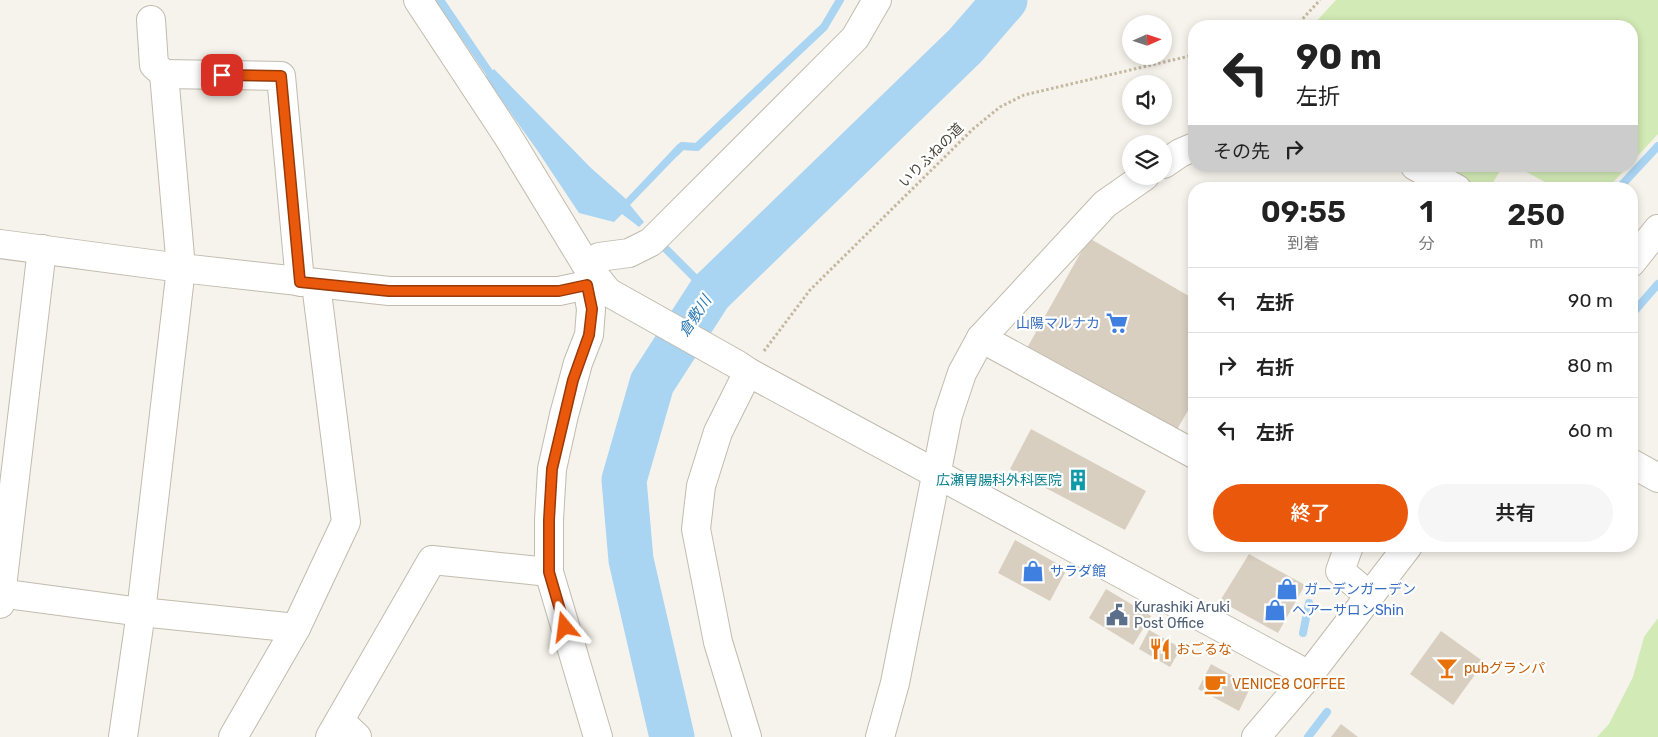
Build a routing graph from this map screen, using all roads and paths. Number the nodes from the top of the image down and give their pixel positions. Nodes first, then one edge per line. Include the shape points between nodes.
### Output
1 (418, 0) edge
2 (876, 0) edge
3 (1320, 0) edge
4 (151, 20) dead end
5 (1302, 20) edge
6 (1188, 56) edge
7 (164, 74) junction
8 (1188, 150) edge
9 (1172, 158) edge
10 (1426, 172) edge
11 (1444, 182) edge
12 (1133, 185) edge
13 (1658, 229) edge
14 (0, 244) edge
15 (42, 249) junction
16 (1638, 254) edge
17 (181, 268) junction
18 (589, 275) junction
19 (308, 283) junction
20 (981, 338) junction
21 (743, 368) junction
22 (1188, 451) edge
23 (1638, 467) edge
24 (936, 473) junction
25 (1658, 478) edge
26 (1347, 552) edge
27 (1403, 552) edge
28 (549, 572) junction
29 (1370, 596) junction
30 (0, 597) edge
31 (141, 612) junction
32 (296, 628) junction
33 (1309, 675) junction
34 (342, 732) edge
35 (123, 737) edge
36 (233, 737) edge
37 (598, 737) edge
38 (747, 737) edge
39 (880, 737) edge
40 (1256, 737) edge

1 - 18 street via 507,135
2 - 18 street via 854,38 650,242 629,253 599,257
3 - 5 path
4 - 7 street via 154,65
6 - 21 path, いりふねの道 via 1024,95 1000,107 966,136 810,290
7 - 17 street
7 - 19 street via 281,76
8 - 9 street
10 - 11 street
12 - 20 street via 1105,204
13 - 16 street
14 - 15 street
15 - 17 street
15 - 30 street
17 - 19 street
17 - 31 street
18 - 19 street via 559,291 389,291
18 - 21 street via 616,298
18 - 28 street via 592,309 589,335 578,362 552,469
19 - 32 street via 346,522
20 - 22 street
20 - 24 street via 962,373 948,415
21 - 24 street
21 - 38 street via 701,486 696,529 718,642
23 - 25 street
24 - 33 street
24 - 39 street via 894,684
26 - 29 street via 1340,571
27 - 29 street
28 - 34 street via 432,560
28 - 37 street
29 - 33 street
30 - 31 street
31 - 32 street
31 - 35 street
32 - 36 street
33 - 40 street

